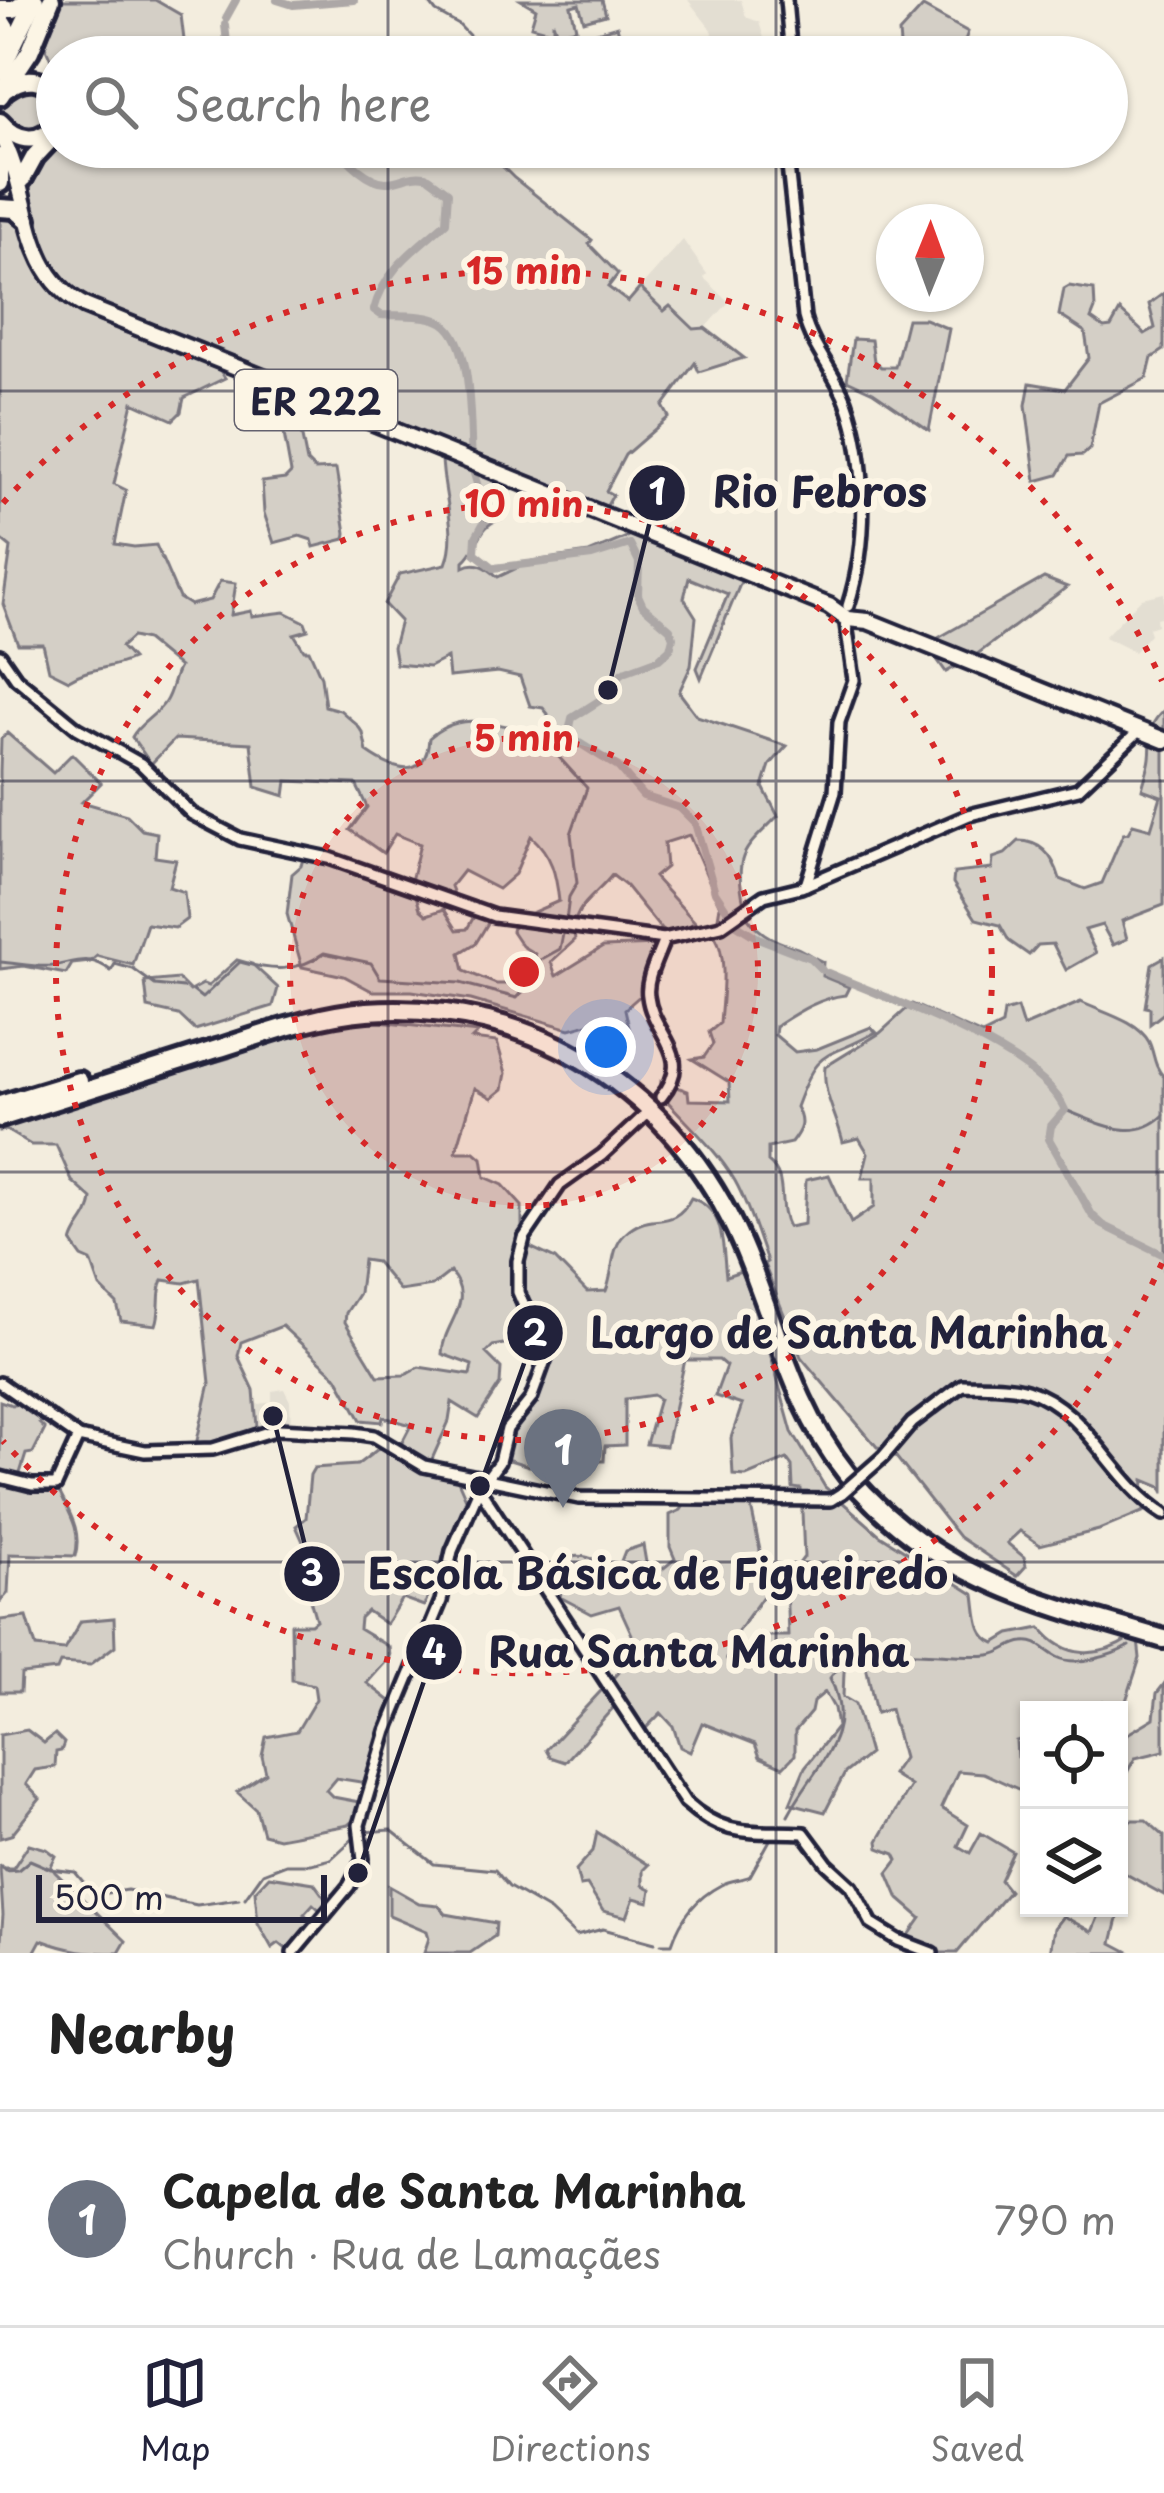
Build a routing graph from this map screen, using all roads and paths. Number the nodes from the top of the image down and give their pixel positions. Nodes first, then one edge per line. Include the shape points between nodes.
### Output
1 (37, 0) edge
2 (787, 0) edge
3 (0, 9) edge
4 (0, 19) edge
5 (789, 36) edge
6 (35, 39) junction
7 (4, 52) edge
8 (36, 52) edge
9 (36, 80) edge
10 (1, 85) edge
11 (0, 123) edge
12 (0, 134) edge
13 (36, 137) edge
14 (36, 154) edge
15 (0, 157) edge
16 (788, 168) edge
17 (23, 178) junction
18 (0, 183) edge
19 (0, 208) edge
20 (27, 219) junction
21 (85, 306) junction
22 (848, 612) junction
23 (0, 656) edge
24 (1140, 730) junction
25 (1164, 740) edge
26 (806, 885) junction
27 (664, 939) junction
28 (662, 1097) dead end
29 (0, 1106) edge
30 (644, 1115) dead end
31 (0, 1118) edge
32 (0, 1383) edge
33 (78, 1437) junction
34 (0, 1477) edge
35 (489, 1480) junction
36 (476, 1483) junction
37 (1164, 1514) edge
38 (1005, 1585) junction
39 (1164, 1628) edge
40 (1164, 1639) edge
41 (292, 1953) edge
42 (932, 1953) edge

1 - 3 highway
1 - 6 highway
1 - 7 highway
1 - 10 highway
2 - 5 street
4 - 7 highway via 8,32
6 - 8 highway
6 - 10 highway
9 - 10 highway
11 - 13 highway via 14,136
11 - 17 main road, ER 222
12 - 20 main road, ER 222
14 - 17 highway
15 - 18 highway
16 - 22 street via 804,317 845,399 863,483
17 - 21 main road, ER 222 via 41,252
19 - 20 highway
20 - 21 main road, ER 222 via 47,272
21 - 22 main road, ER 222
22 - 24 main road, ER 222
22 - 26 street via 854,680 839,722 835,792
23 - 27 street via 77,728 141,764 192,814 240,839 329,858 494,916
24 - 25 main road, ER 222
24 - 26 street via 1078,789 969,815
26 - 27 street via 760,898 719,927
27 - 28 street via 647,989 673,1054 674,1075
29 - 38 highway via 276,1018 358,1003 482,1011 569,1041 648,1096 704,1158 748,1235 805,1390 854,1464 914,1525
30 - 35 street via 556,1189 524,1238 518,1292 550,1344
31 - 38 highway via 276,1030 363,1011 481,1019 572,1053 640,1100 695,1158 744,1247 798,1395 848,1474 909,1534 966,1572
32 - 33 street
33 - 34 street via 56,1485
33 - 36 street via 145,1450 213,1449 278,1429 364,1434
35 - 36 street
35 - 37 street, bridge via 578,1498 831,1500 962,1385 1022,1389 1071,1414
36 - 41 street via 441,1601 387,1731 359,1825 363,1859
36 - 42 street via 685,1802 729,1830 804,1833 852,1887 872,1924
38 - 39 highway
38 - 40 highway

